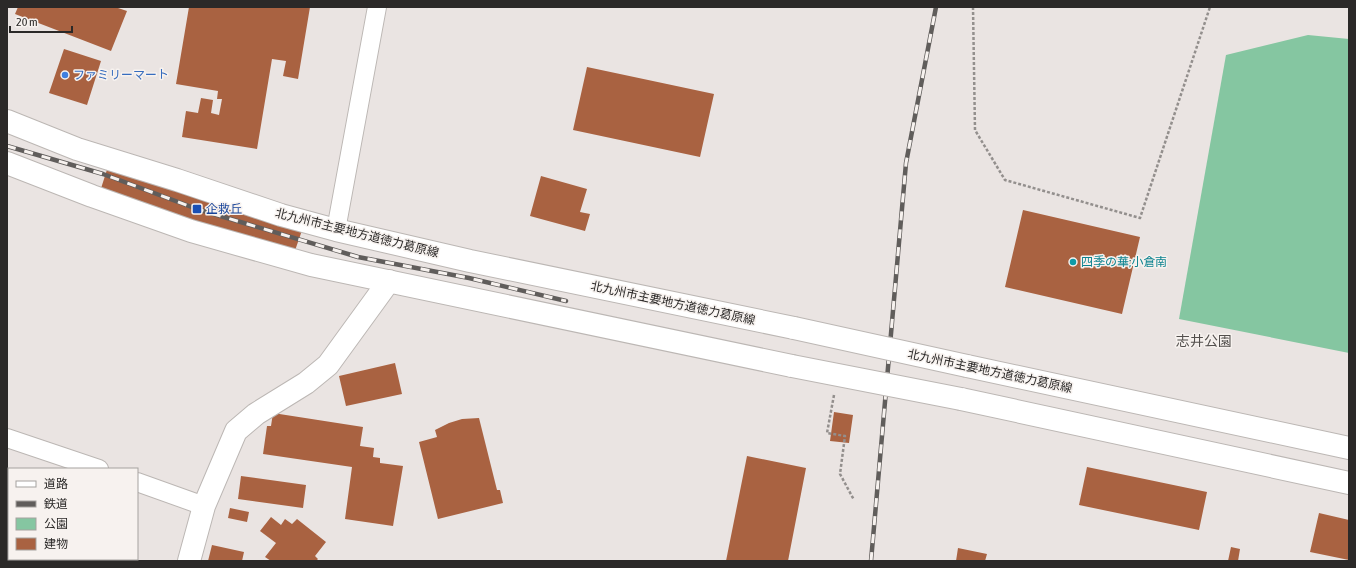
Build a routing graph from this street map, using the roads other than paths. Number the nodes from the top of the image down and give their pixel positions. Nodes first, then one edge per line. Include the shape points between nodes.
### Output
1 (377, 7) edge
2 (7, 121) edge
3 (7, 163) edge
4 (336, 230) junction
5 (389, 281) junction
6 (7, 438) edge
7 (1349, 448) edge
8 (96, 468) edge
9 (138, 482) edge
10 (1349, 483) edge
11 (204, 506) junction
12 (189, 561) edge

1 - 4 street
2 - 4 main road, 北九州市主要地方道徳力葛原線 via 78,149 281,215
3 - 5 main road via 191,231 311,265
4 - 7 main road, 北九州市主要地方道徳力葛原線, bridge via 470,261
5 - 10 main road, bridge via 961,399
5 - 11 main road via 328,365 306,383 256,414 236,431
6 - 8 street
9 - 11 street
11 - 12 main road

